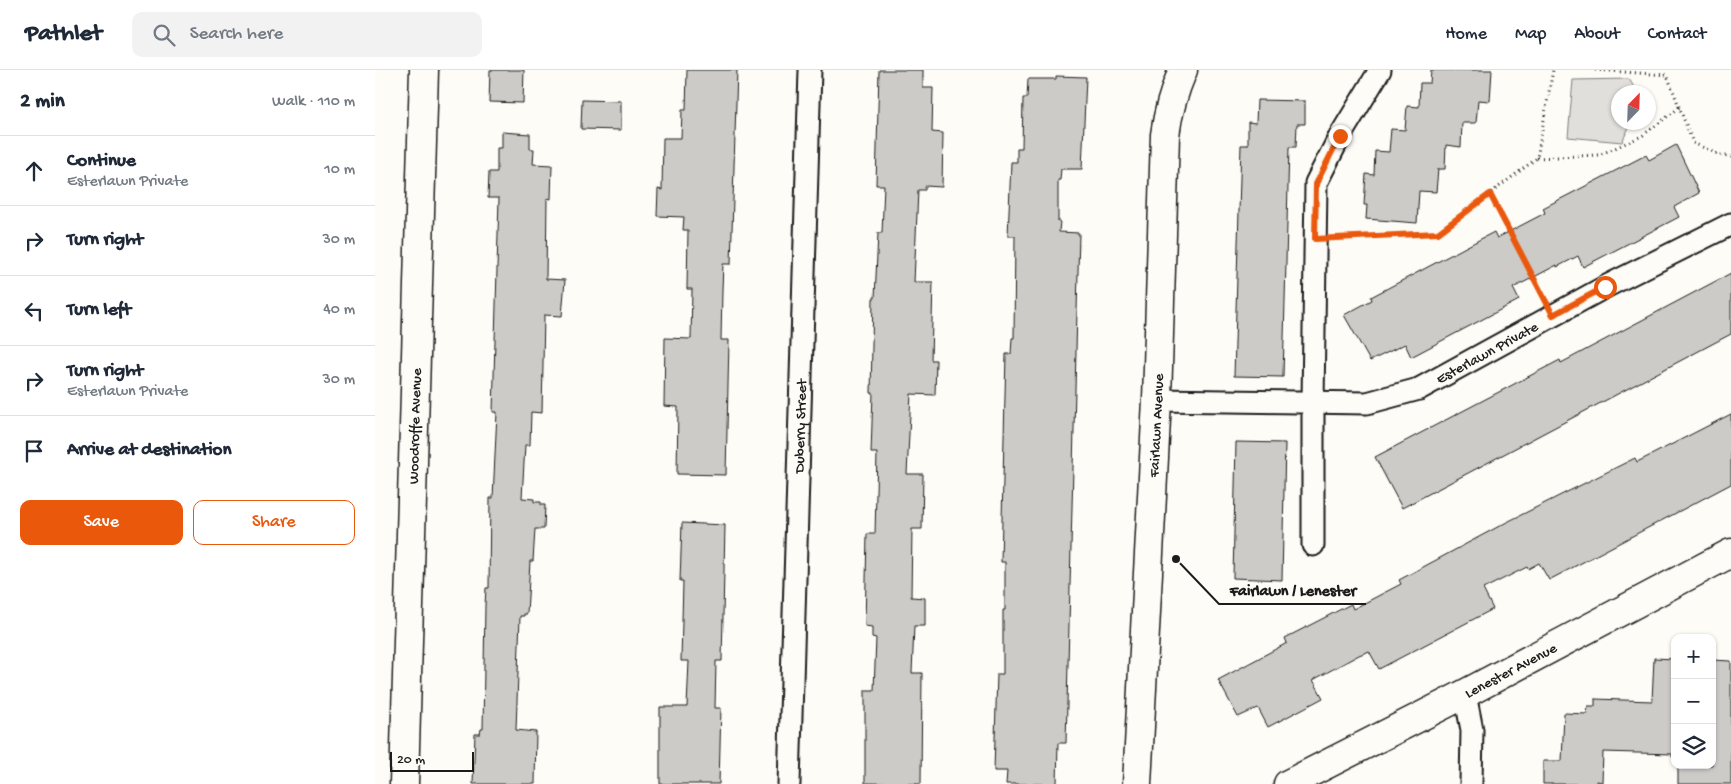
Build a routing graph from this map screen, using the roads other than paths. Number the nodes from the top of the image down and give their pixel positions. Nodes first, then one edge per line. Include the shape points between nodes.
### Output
1 (424, 70) edge
2 (809, 70) edge
3 (1183, 70) edge
4 (1380, 70) edge
5 (1731, 224) edge
6 (1157, 400) junction
7 (1313, 402) junction
8 (1313, 545) dead end
9 (1731, 553) edge
10 (1465, 694) junction
11 (405, 784) edge
12 (789, 784) edge
13 (1137, 784) edge
14 (1288, 784) edge
15 (1471, 784) edge

1 - 11 street, Woodroffe Avenue
2 - 12 street, Duberry Street
3 - 6 street, Fairlawn Avenue via 1167,114 1165,135
4 - 7 street via 1340,136 1316,184
5 - 7 street, Esterlawn Private via 1605,287 1419,389 1367,403
6 - 7 street, Esterlawn Private
6 - 13 street, Fairlawn Avenue
7 - 8 street
9 - 10 street, Lenester Avenue
10 - 14 street, Lenester Avenue
10 - 15 street via 1473,730

